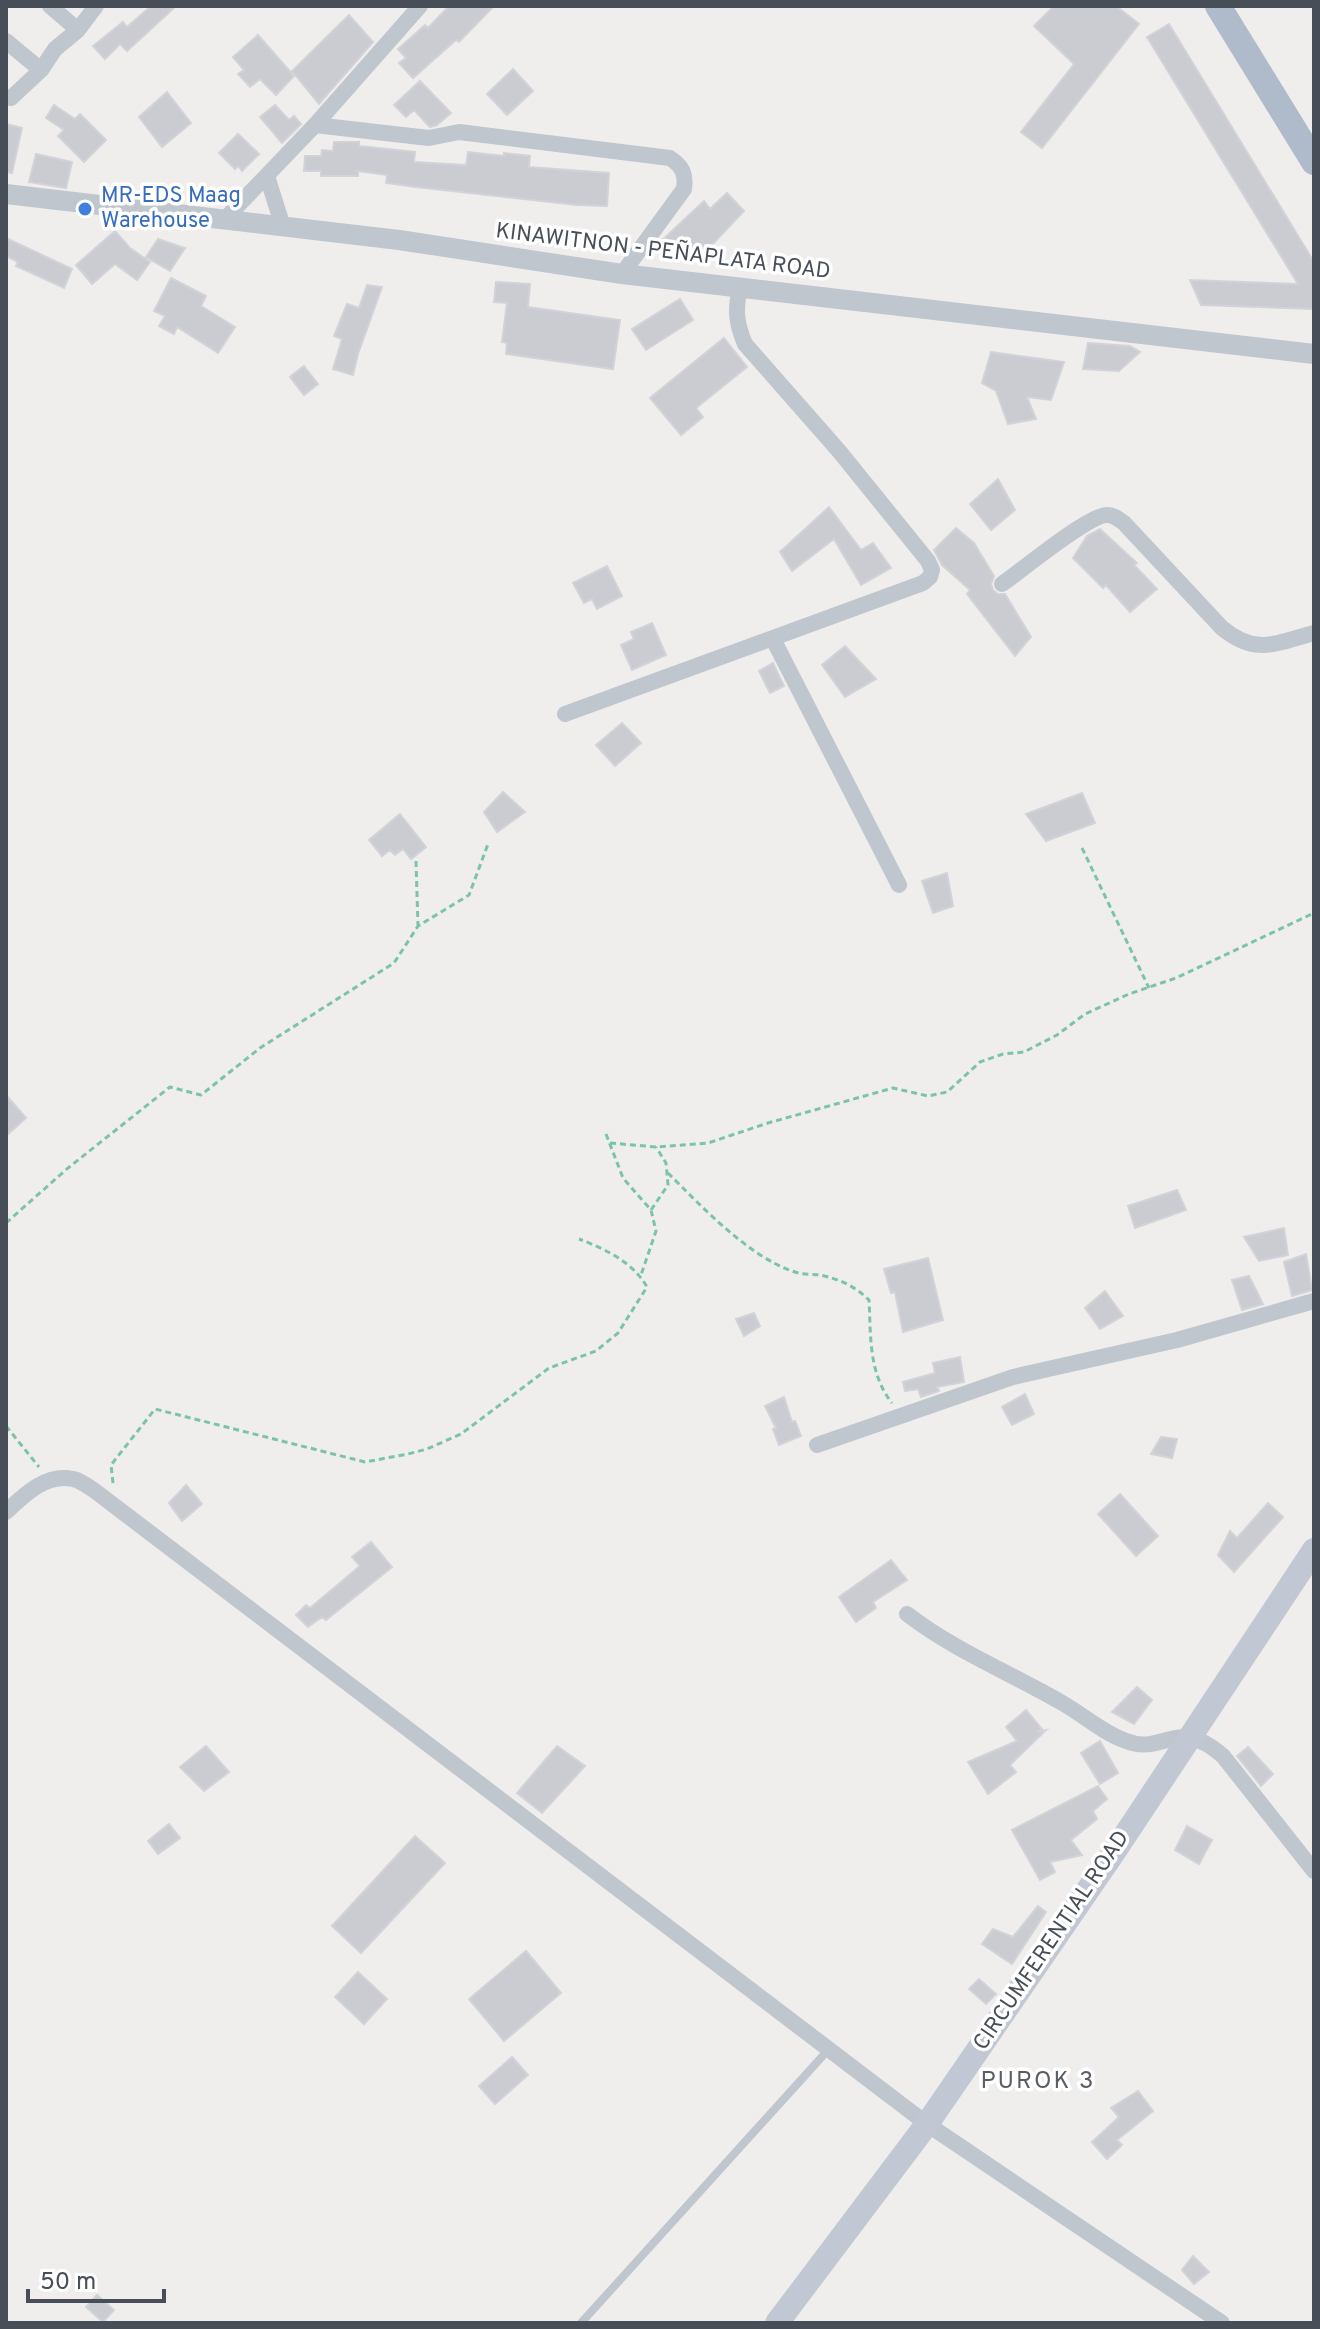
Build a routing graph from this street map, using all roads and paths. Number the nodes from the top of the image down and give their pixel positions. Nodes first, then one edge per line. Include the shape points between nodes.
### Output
1 (50, 6) edge
2 (96, 6) edge
3 (420, 6) edge
4 (1218, 6) edge
5 (78, 30) junction
6 (6, 41) edge
7 (41, 70) junction
8 (6, 97) edge
9 (315, 125) junction
10 (1314, 162) edge
11 (267, 176) junction
12 (6, 194) edge
13 (226, 218) junction
14 (283, 227) junction
15 (622, 274) junction
16 (740, 288) junction
17 (1314, 354) edge
18 (1002, 584) dead end
19 (1314, 633) edge
20 (773, 639) junction
21 (565, 714) dead end
22 (488, 844) dead end
23 (1082, 848) dead end
24 (416, 861) dead end
25 (899, 885) dead end
26 (1314, 913) edge
27 (418, 926) junction
28 (1149, 988) junction
29 (606, 1134) dead end
30 (610, 1143) junction
31 (656, 1147) junction
32 (668, 1173) junction
33 (651, 1210) junction
34 (6, 1223) edge
35 (579, 1239) dead end
36 (641, 1275) junction
37 (1314, 1301) edge
38 (901, 1415) junction
39 (6, 1426) edge
40 (817, 1445) dead end
41 (111, 1465) dead end
42 (50, 1480) junction
43 (6, 1512) edge
44 (1314, 1550) edge
45 (907, 1614) dead end
46 (1189, 1735) junction
47 (1314, 1871) edge
48 (829, 2049) junction
49 (927, 2124) junction
50 (581, 2323) edge
51 (777, 2323) edge
52 (1222, 2323) edge

1 - 5 street
2 - 5 street
3 - 9 street
4 - 10 main road
5 - 7 street
6 - 7 street
7 - 8 street
9 - 11 street
9 - 15 street via 429,138 459,132 670,158 681,166 684,189
11 - 13 street
11 - 14 street
12 - 13 street, KINAWITNON - PEÑAPLATA ROAD
13 - 14 street, KINAWITNON - PEÑAPLATA ROAD
14 - 15 street, KINAWITNON - PEÑAPLATA ROAD
15 - 16 street, KINAWITNON - PEÑAPLATA ROAD
16 - 17 street, KINAWITNON - PEÑAPLATA ROAD
16 - 20 street via 735,307 745,344 839,451 932,570 923,583
18 - 19 street via 1104,514 1124,523 1238,641 1260,647
20 - 21 street
20 - 25 street
22 - 27 path via 469,895
23 - 28 path
24 - 27 path
26 - 28 path
27 - 34 path via 394,963 260,1048 201,1095 170,1087
28 - 31 path via 1085,1014 1024,1052 980,1062 947,1092 928,1096 893,1088 708,1143
29 - 30 path
30 - 31 path
30 - 33 path via 623,1178
31 - 32 path
32 - 33 path via 668,1185
32 - 38 path via 710,1216 772,1261 796,1273 856,1287 869,1300 870,1352 884,1393
33 - 36 path via 656,1231
35 - 36 path via 606,1249
36 - 41 path via 647,1287 618,1333 596,1351 549,1368 461,1434 427,1449 365,1462 155,1409
37 - 38 street via 1177,1340 1013,1377
38 - 40 street
39 - 42 path
42 - 43 street via 28,1491
42 - 48 street via 73,1479 95,1491
44 - 46 main road, CIRCUMFERENTIAL ROAD
45 - 46 street via 959,1650 1121,1739 1133,1744
46 - 47 street via 1223,1756
46 - 49 main road, CIRCUMFERENTIAL ROAD
48 - 49 street
48 - 50 lane
49 - 51 main road, CIRCUMFERENTIAL ROAD
49 - 52 street

